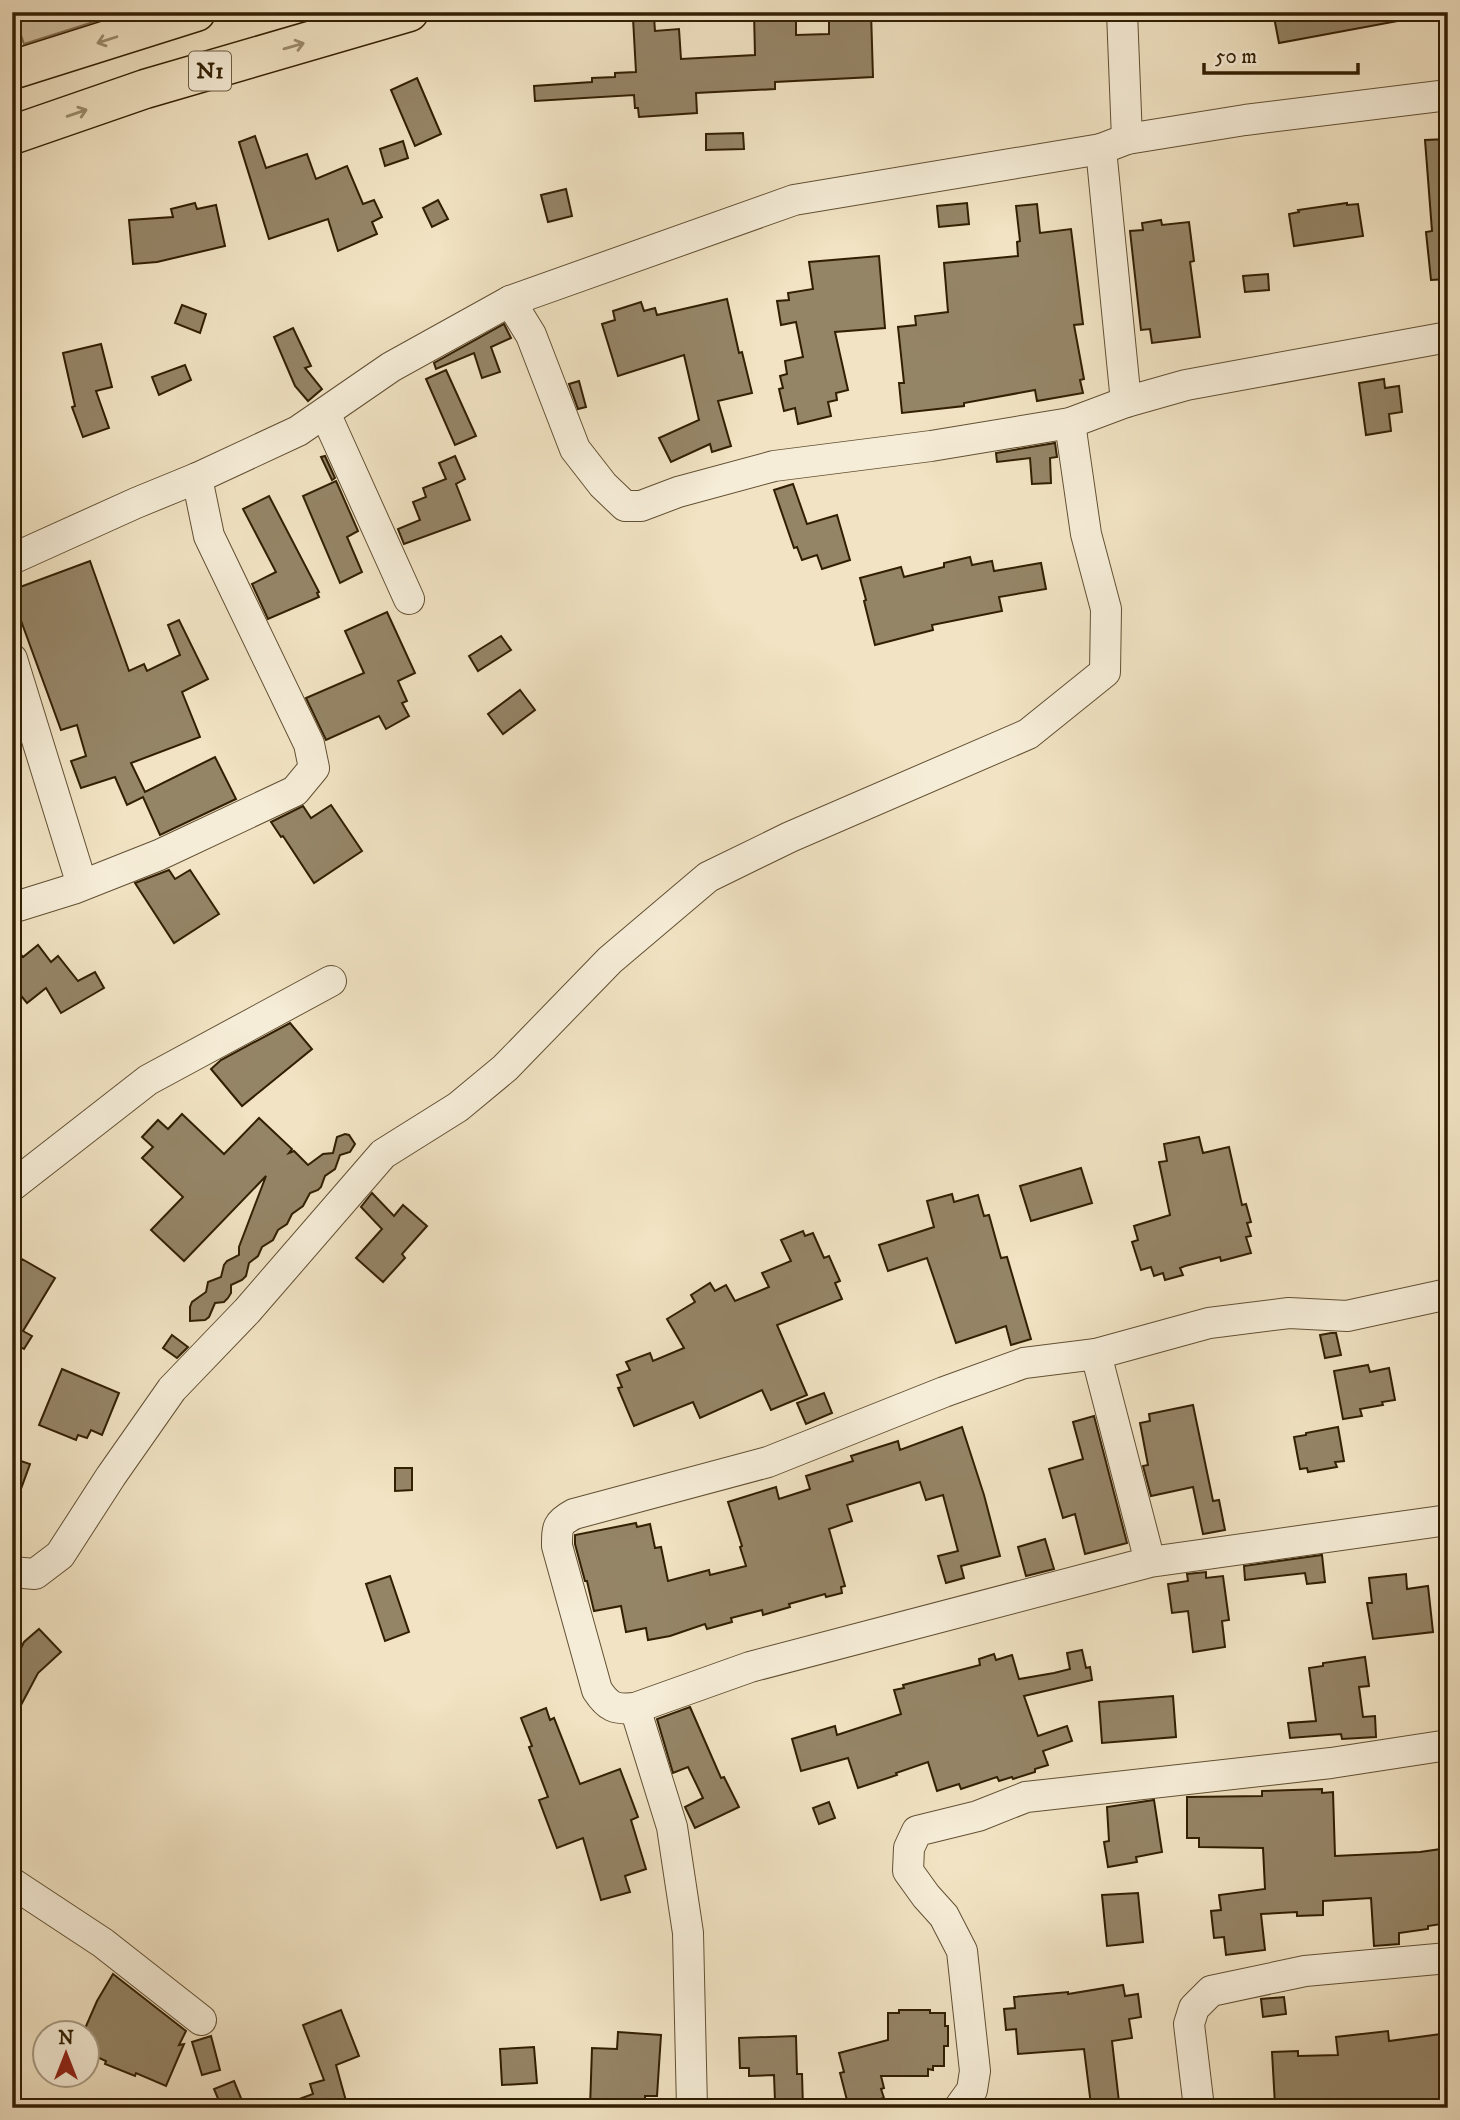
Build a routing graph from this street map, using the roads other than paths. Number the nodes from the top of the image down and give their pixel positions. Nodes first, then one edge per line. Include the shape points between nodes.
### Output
1 (196, 12) edge
2 (409, 12) edge
3 (1122, 12) edge
4 (12, 70) edge
5 (1448, 95) edge
6 (12, 135) edge
7 (1114, 144) junction
8 (510, 301) junction
9 (1448, 337) edge
10 (1126, 402) junction
11 (325, 412) junction
12 (1070, 423) junction
13 (197, 478) junction
14 (12, 559) edge
15 (409, 599) dead end
16 (12, 659) edge
17 (82, 885) junction
18 (12, 908) edge
19 (331, 981) dead end
20 (12, 1186) edge
21 (1448, 1294) edge
22 (1096, 1354) junction
23 (1448, 1520) edge
24 (1150, 1562) junction
25 (12, 1572) edge
26 (635, 1708) junction
27 (1448, 1745) edge
28 (12, 1883) edge
29 (1448, 1958) edge
30 (201, 2021) dead end
31 (692, 2108) edge
32 (959, 2108) edge
33 (1199, 2108) edge

1 -> 4 highway, N1
6 -> 2 highway, N1 via 145,89
3 - 7 street
5 - 7 street via 1245,120
7 - 8 street via 794,200
7 - 10 street
8 - 11 street via 391,367
8 - 12 street via 531,335 575,449 625,506 641,506 774,466
9 - 10 street via 1186,385
10 - 12 street
11 - 13 street via 298,431
11 - 15 street
12 - 25 street via 1086,534 1106,609 1105,672 1028,734 708,877 610,960 505,1068 457,1107 383,1154 247,1311 172,1389 60,1555 35,1574
13 - 14 street
13 - 17 street via 209,536 309,744 314,768 295,791 159,855
16 - 17 street
17 - 18 street
19 - 20 street via 148,1080
21 - 22 street via 1347,1315 1289,1313 1209,1323
22 - 24 street
22 - 26 street via 1024,1363 768,1462 562,1521 557,1546 597,1690 606,1704
23 - 24 street
24 - 26 street via 750,1667
26 - 31 street via 672,1827 688,1933
27 - 32 street via 1331,1763 1026,1797 978,1816 917,1831 909,1849 908,1871 944,1916 962,1951 975,2071 972,2090
28 - 30 street via 103,1944
29 - 33 street via 1305,1971 1211,1991 1194,2008 1189,2024

